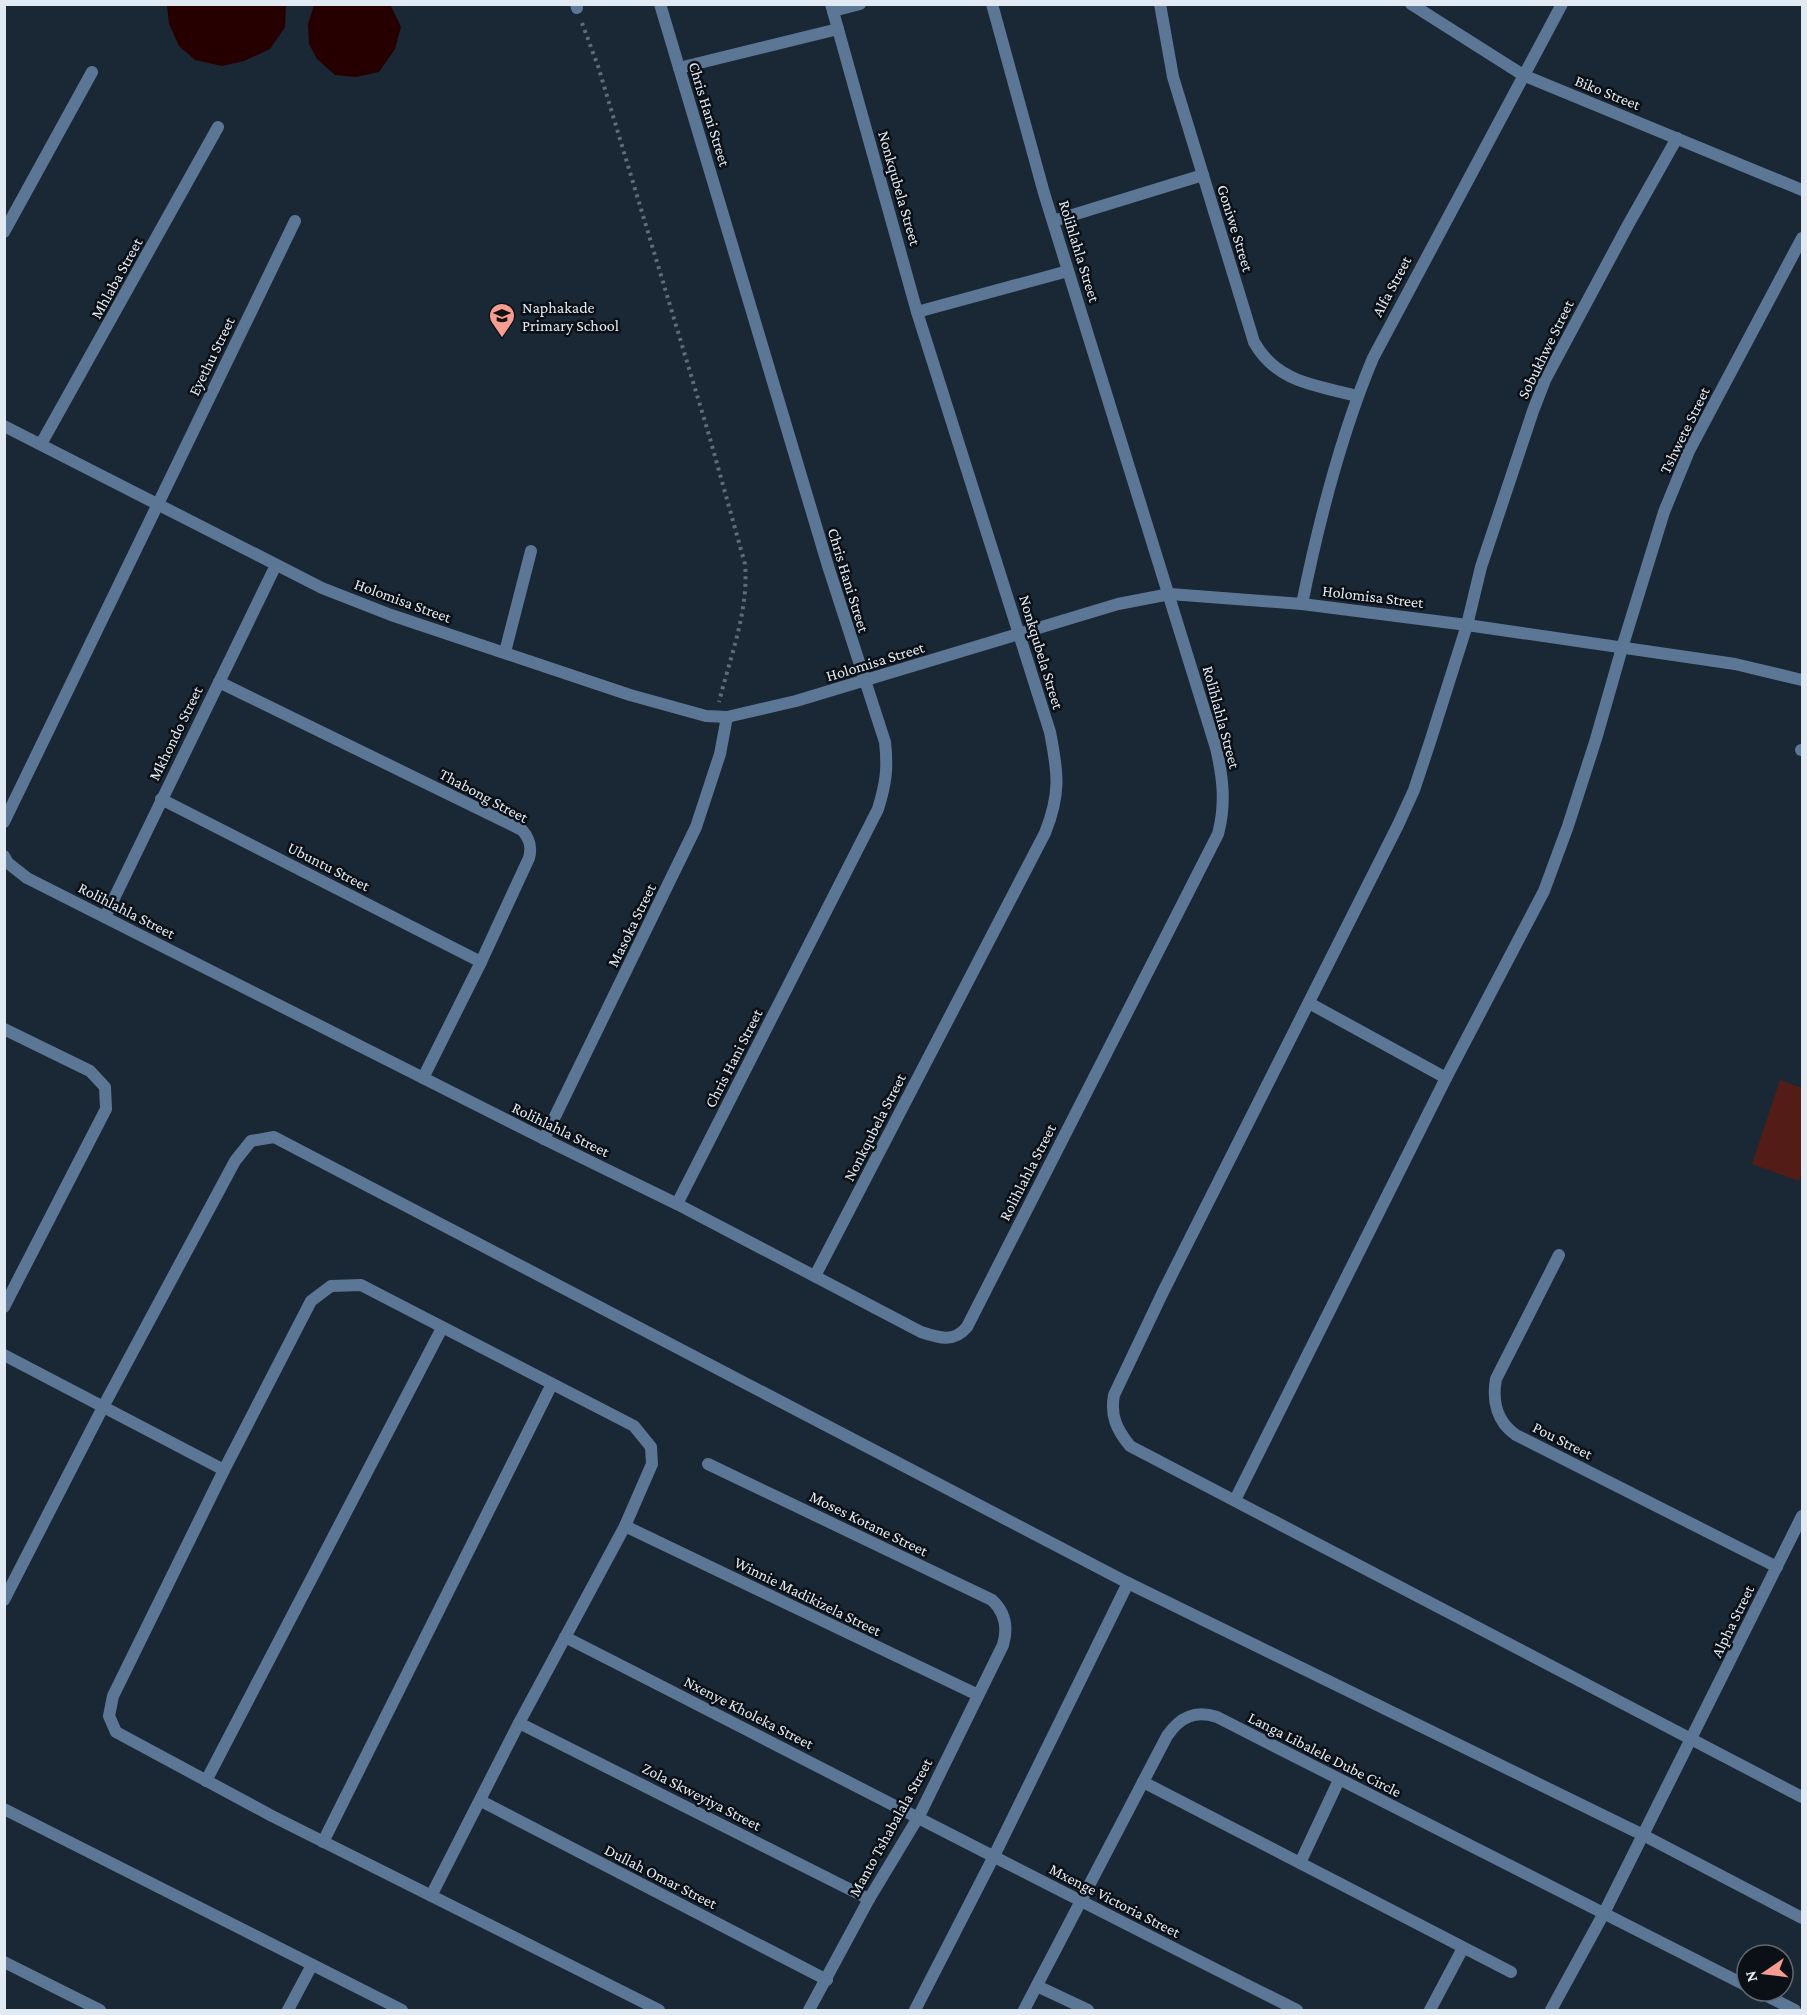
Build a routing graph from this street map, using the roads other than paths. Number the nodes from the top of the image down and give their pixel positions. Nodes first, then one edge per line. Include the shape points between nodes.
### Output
1 (660, 4) edge
2 (860, 4) edge
3 (992, 4) edge
4 (1160, 4) edge
5 (1411, 4) edge
6 (1562, 4) edge
7 (832, 8) edge
8 (838, 29) junction
9 (679, 68) junction
10 (92, 72) dead end
11 (1523, 75) junction
12 (218, 127) dead end
13 (1677, 138) junction
14 (1203, 175) junction
15 (1803, 190) edge
16 (295, 221) dead end
17 (1053, 221) junction
18 (4, 232) edge
19 (1803, 238) edge
20 (1068, 271) junction
21 (917, 312) junction
22 (1357, 396) junction
23 (4, 426) edge
24 (42, 444) junction
25 (157, 505) junction
26 (531, 551) dead end
27 (276, 565) junction
28 (1170, 594) junction
29 (1302, 604) junction
30 (1467, 625) junction
31 (1020, 635) junction
32 (1622, 648) junction
33 (505, 652) junction
34 (1803, 680) edge
35 (864, 681) junction
36 (219, 682) junction
37 (721, 717) junction
38 (161, 799) junction
39 (4, 822) edge
40 (4, 856) edge
41 (105, 917) junction
42 (481, 962) junction
43 (1309, 1003) junction
44 (4, 1029) edge
45 (423, 1078) junction
46 (1446, 1078) junction
47 (544, 1139) junction
48 (677, 1204) junction
49 (1559, 1255) dead end
50 (815, 1275) junction
51 (4, 1307) edge
52 (442, 1328) junction
53 (4, 1355) edge
54 (552, 1384) junction
55 (104, 1407) junction
56 (708, 1464) dead end
57 (224, 1470) junction
58 (1235, 1500) junction
59 (1803, 1516) edge
60 (625, 1526) junction
61 (1777, 1567) junction
62 (1128, 1583) junction
63 (4, 1600) edge
64 (1006, 1623) joint
65 (565, 1637) junction
66 (978, 1695) junction
67 (519, 1722) junction
68 (1691, 1740) junction
69 (1339, 1780) junction
70 (206, 1781) junction
71 (1143, 1782) junction
72 (1803, 1797) edge
73 (481, 1801) junction
74 (4, 1809) edge
75 (919, 1816) junction
76 (1643, 1835) junction
77 (323, 1842) junction
78 (994, 1856) junction
79 (1300, 1863) junction
80 (431, 1896) junction
81 (869, 1899) junction
82 (1080, 1901) junction
83 (1604, 1913) junction
84 (1803, 1918) edge
85 (1463, 1948) junction
86 (4, 1962) edge
87 (312, 1965) junction
88 (1511, 1972) dead end
89 (827, 1980) junction
90 (1735, 1980) edge
91 (1037, 1986) junction
92 (1781, 2003) edge
93 (100, 2010) edge
94 (288, 2010) edge
95 (402, 2010) edge
96 (659, 2010) edge
97 (809, 2010) edge
98 (915, 2010) edge
99 (1024, 2010) edge
100 (1088, 2010) edge
101 (1297, 2010) edge
102 (1430, 2010) edge
103 (1551, 2010) edge
104 (1795, 2010) edge

1 - 9 street, Chris Hani Street
2 - 7 street
3 - 17 street, Rolihlahla Street
4 - 14 street, Goniwe Street via 1173,77
5 - 11 street, Biko Street
6 - 11 street, Alfa Street
7 - 8 street, Nonkqubela Street
8 - 9 street
8 - 21 street, Nonkqubela Street
9 - 35 street, Chris Hani Street
10 - 18 street
11 - 13 street, Biko Street
11 - 22 street, Alfa Street via 1404,296
12 - 24 street, Mhlaba Street
13 - 15 street, Biko Street
13 - 30 street, Sobukhwe Street via 1545,380 1481,567
14 - 17 street
14 - 22 street, Goniwe Street via 1248,326 1261,354 1269,364 1296,380
16 - 25 street, Eyethu Street
17 - 20 street, Rolihlahla Street
19 - 32 street, Tshwete Street via 1689,451 1664,512
20 - 21 street
20 - 28 street, Rolihlahla Street
21 - 31 street, Nonkqubela Street
22 - 29 street, Alfa Street via 1316,536
23 - 24 street, Holomisa Street
24 - 25 street, Holomisa Street
25 - 27 street, Holomisa Street
25 - 39 street
26 - 33 street
27 - 33 street, Holomisa Street via 390,615
27 - 36 street, Mkhondo Street
28 - 29 street, Holomisa Street
28 - 31 street, Holomisa Street via 1118,604
28 - 50 street, Rolihlahla Street via 1220,765 1224,798 1218,834 967,1327 950,1338 929,1335
29 - 30 street, Holomisa Street
30 - 32 street, Holomisa Street
30 - 43 street, Sobukhwe Street via 1414,790
31 - 35 street, Holomisa Street
31 - 50 street, Nonkqubela Street via 1056,763 1058,782 1053,813
32 - 34 street, Holomisa Street via 1735,664
32 - 46 street, Tshwete Street via 1549,879
33 - 37 street, Holomisa Street via 630,695
35 - 37 street, Holomisa Street
35 - 48 street, Chris Hani Street via 885,742 888,764 878,809
36 - 38 street, Mkhondo Street
36 - 42 street, Thabong Street via 522,830 531,851 529,858
37 - 47 street, Masoka Street via 720,754 696,827
38 - 41 street, Mkhondo Street
38 - 42 street, Ubuntu Street
40 - 41 street, Rolihlahla Street via 27,878
41 - 45 street, Rolihlahla Street
42 - 45 street, Thabong Street
43 - 46 street
43 - 58 street, Sobukhwe Street via 1163,1292 1112,1403 1114,1423 1130,1446
44 - 51 street via 90,1071 105,1087 106,1109
45 - 47 street, Rolihlahla Street
46 - 58 street, Tshwete Street
47 - 48 street, Rolihlahla Street
48 - 50 street, Rolihlahla Street
49 - 61 street, Pou Street via 1496,1379 1496,1410 1506,1428
52 - 54 street
52 - 57 street via 361,1285 331,1286 311,1301
52 - 70 street
53 - 55 street
54 - 60 street via 634,1426 651,1447 652,1464
54 - 77 street
55 - 57 street
55 - 62 street via 235,1161 251,1141 274,1137
55 - 63 street
56 - 64 street, Moses Kotane Street via 992,1600
57 - 70 street via 113,1696 109,1716 116,1732
58 - 68 street, Sobukhwe Street
59 - 61 street, Alpha Street
60 - 65 street
60 - 66 street, Winnie Madikizela Street
61 - 68 street, Alpha Street
62 - 76 street
62 - 78 street
64 - 66 street, Manto Tshabalala Street via 1003,1645
65 - 67 street
65 - 75 street, Nxenye Kholeka Street
66 - 75 street, Manto Tshabalala Street
67 - 73 street
67 - 81 street, Zola Skweyiya Street
68 - 72 street, Sobukhwe Street
68 - 76 street, Alpha Street
69 - 71 street, Langa Libalele Dube Circle via 1217,1718 1199,1713 1186,1717 1172,1729
69 - 79 street
69 - 83 street, Langa Libalele Dube Circle
70 - 77 street
71 - 79 street
71 - 82 street, Langa Libalele Dube Circle
73 - 80 street
73 - 89 street, Dullah Omar Street
74 - 87 street
75 - 78 street, Mxenge Victoria Street
75 - 81 street, Manto Tshabalala Street
76 - 83 street, Alpha Street
76 - 84 street
77 - 80 street
78 - 82 street, Mxenge Victoria Street
78 - 98 street
79 - 85 street
80 - 96 street
81 - 89 street, Manto Tshabalala Street
82 - 91 street, Langa Libalele Dube Circle
82 - 101 street, Mxenge Victoria Street
83 - 90 street, Langa Libalele Dube Circle
83 - 103 street, Alpha Street
85 - 88 street
85 - 102 street
86 - 93 street
87 - 94 street
87 - 95 street
89 - 97 street, Manto Tshabalala Street
91 - 99 street, Langa Libalele Dube Circle
91 - 100 street
92 - 104 street

